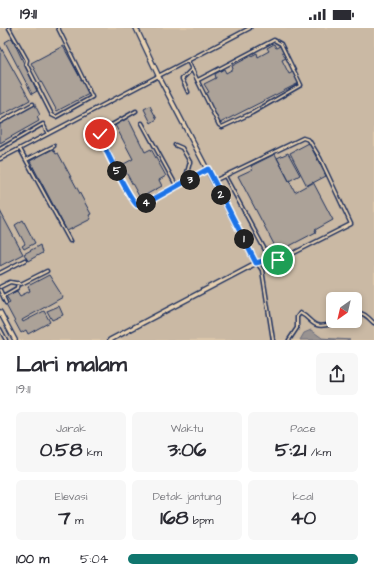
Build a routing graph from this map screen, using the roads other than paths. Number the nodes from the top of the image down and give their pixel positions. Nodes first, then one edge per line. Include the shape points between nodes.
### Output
1 (11, 28) edge
2 (58, 28) edge
3 (136, 28) edge
4 (250, 28) edge
5 (188, 61) junction
6 (192, 69) junction
7 (159, 76) junction
8 (198, 80) junction
9 (188, 92) dead end
10 (33, 104) dead end
11 (136, 111) dead end
12 (0, 122) edge
13 (142, 123) dead end
14 (48, 134) junction
15 (175, 145) dead end
16 (54, 146) dead end
17 (0, 149) edge
18 (20, 149) junction
19 (0, 159) edge
20 (26, 160) junction
21 (208, 169) junction
22 (225, 176) junction
23 (188, 181) junction
24 (214, 181) junction
25 (176, 187) junction
26 (70, 241) dead end
27 (25, 260) dead end
28 (271, 261) junction
29 (257, 263) junction
30 (47, 271) dead end
31 (0, 273) edge
32 (18, 284) junction
33 (0, 287) edge
34 (0, 290) edge
35 (3, 296) junction
36 (6, 303) dead end
37 (0, 312) edge
38 (362, 313) edge
39 (374, 324) edge
40 (326, 325) edge
41 (0, 329) edge
42 (6, 340) edge
43 (14, 340) edge
44 (110, 340) edge
45 (273, 340) edge
46 (289, 340) edge

1 - 2 lane via 27,60 26,64 32,77 52,115 56,117 92,97
3 - 7 street
4 - 5 lane
5 - 6 lane
5 - 7 lane
6 - 8 lane
6 - 9 lane via 182,79
7 - 14 lane
7 - 21 street
8 - 8 lane via 274,40 281,44 301,85 222,127
10 - 12 lane
11 - 25 lane via 100,134 132,199 140,206
13 - 25 lane
14 - 17 lane via 43,124
14 - 18 lane
15 - 23 lane via 182,148 190,162
16 - 20 lane
18 - 19 lane
18 - 20 lane
20 - 26 lane
21 - 23 lane
21 - 24 street
22 - 24 lane
22 - 28 lane
22 - 28 lane via 303,138 309,140 320,158 351,224 284,258
23 - 25 lane
24 - 29 street
27 - 31 lane
28 - 29 lane
29 - 44 street
29 - 45 lane via 262,270
30 - 32 lane
32 - 33 lane via 10,282
32 - 35 lane via 17,288
34 - 35 lane
35 - 36 lane
37 - 43 street
38 - 39 lane
40 - 46 lane via 313,324 300,313 296,316 297,328
41 - 42 lane

